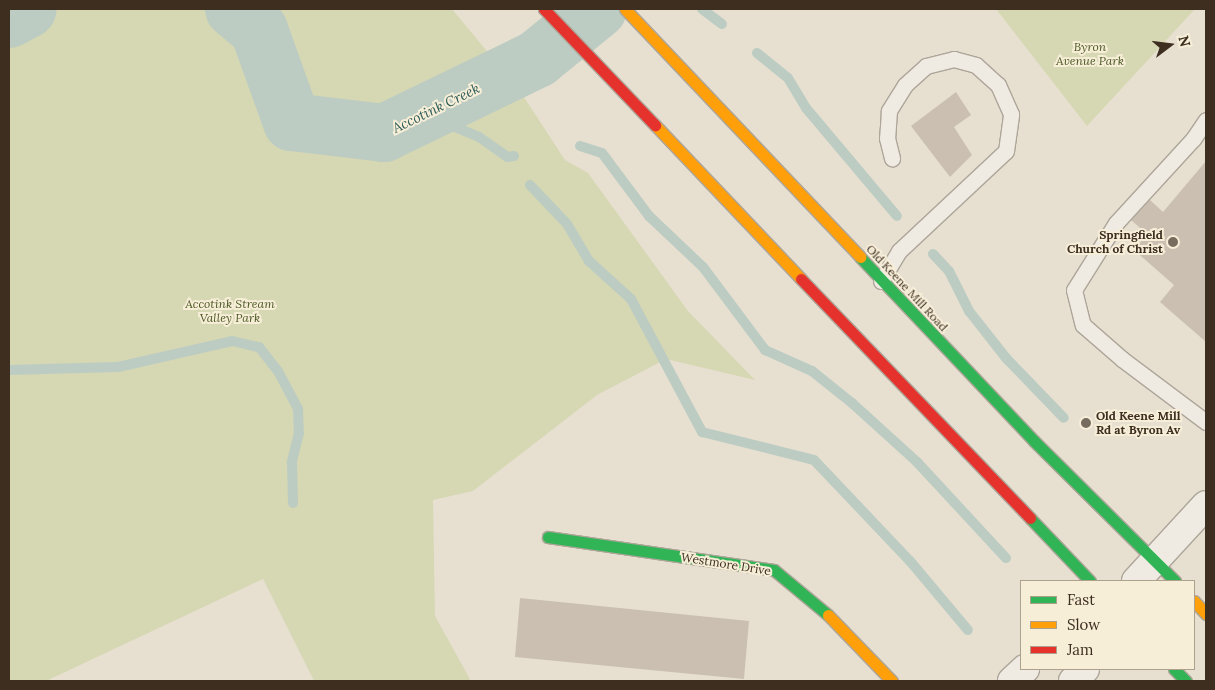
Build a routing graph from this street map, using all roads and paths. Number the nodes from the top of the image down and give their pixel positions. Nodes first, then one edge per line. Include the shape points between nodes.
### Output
1 (544, 9) edge
2 (625, 9) edge
3 (1206, 120) edge
4 (892, 158) dead end
5 (881, 281) junction
6 (1206, 422) edge
7 (1206, 505) edge
8 (548, 537) dead end
9 (1155, 560) junction
10 (1089, 580) edge
11 (1137, 580) edge
12 (1174, 580) edge
13 (1195, 602) edge
14 (1206, 614) edge
15 (1024, 670) edge
16 (1084, 670) edge
17 (1175, 670) edge
18 (892, 681) edge
19 (1012, 681) edge
20 (1074, 681) edge
21 (1186, 681) edge

1 - 10 main road
2 - 5 main road, Old Keene Mill Road
3 - 6 lane via 1194,139 1116,223 1074,290 1083,325 1122,359
4 - 5 lane via 887,138 889,111 905,86 926,66 954,59 976,65 998,85 1011,114 1006,150 898,251
5 - 9 main road, Old Keene Mill Road via 1034,442
7 - 9 street
8 - 18 main road, Westmore Drive via 774,570 814,600
9 - 11 street
9 - 12 main road, Old Keene Mill Road
13 - 14 main road
15 - 19 street
16 - 20 street
17 - 21 main road

